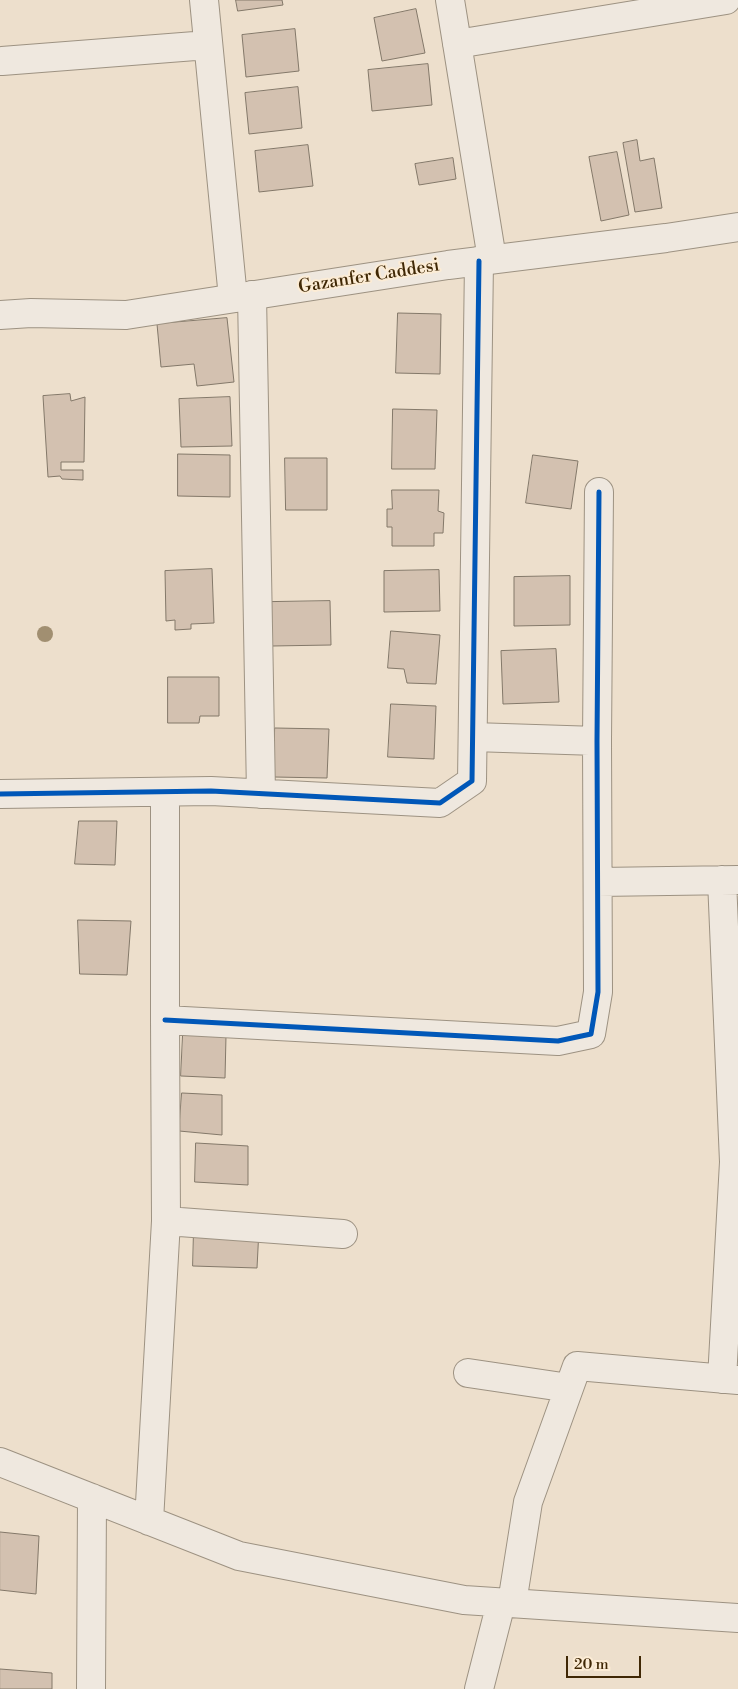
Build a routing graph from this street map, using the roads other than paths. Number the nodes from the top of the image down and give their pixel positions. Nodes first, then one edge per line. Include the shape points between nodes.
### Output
1 (204, 0) edge
2 (450, 0) edge
3 (726, 0) edge
4 (457, 44) junction
5 (208, 45) junction
6 (2, 61) dead end
7 (738, 227) edge
8 (486, 260) junction
9 (242, 297) junction
10 (0, 315) edge
11 (600, 492) dead end
12 (473, 737) junction
13 (597, 741) junction
14 (165, 792) junction
15 (0, 794) edge
16 (261, 794) junction
17 (730, 880) edge
18 (598, 882) junction
19 (165, 1020) junction
20 (166, 1221) junction
21 (344, 1234) dead end
22 (468, 1373) dead end
23 (730, 1380) edge
24 (569, 1388) junction
25 (0, 1462) edge
26 (92, 1498) junction
27 (149, 1521) junction
28 (507, 1603) junction
29 (738, 1618) edge
30 (91, 1689) edge
31 (479, 1689) edge

1 - 5 street
2 - 4 street
3 - 4 street
4 - 8 street
5 - 6 street
5 - 9 street
7 - 8 street, Gazanfer Caddesi
8 - 9 street, Gazanfer Caddesi
8 - 12 street
9 - 10 street, Gazanfer Caddesi via 126,315
9 - 16 street
11 - 13 street
12 - 13 street
12 - 16 street via 472,781 440,803
13 - 18 street
14 - 15 street
14 - 16 street
14 - 19 street
17 - 18 street
17 - 23 street via 734,1162
18 - 19 street via 598,992 591,1034 558,1042
19 - 20 street
20 - 21 street
20 - 27 street
22 - 24 street
23 - 24 street via 577,1366
24 - 28 street via 528,1502
25 - 26 street
26 - 27 street
26 - 30 street
27 - 28 street via 239,1556 464,1600
28 - 29 street
28 - 31 street

